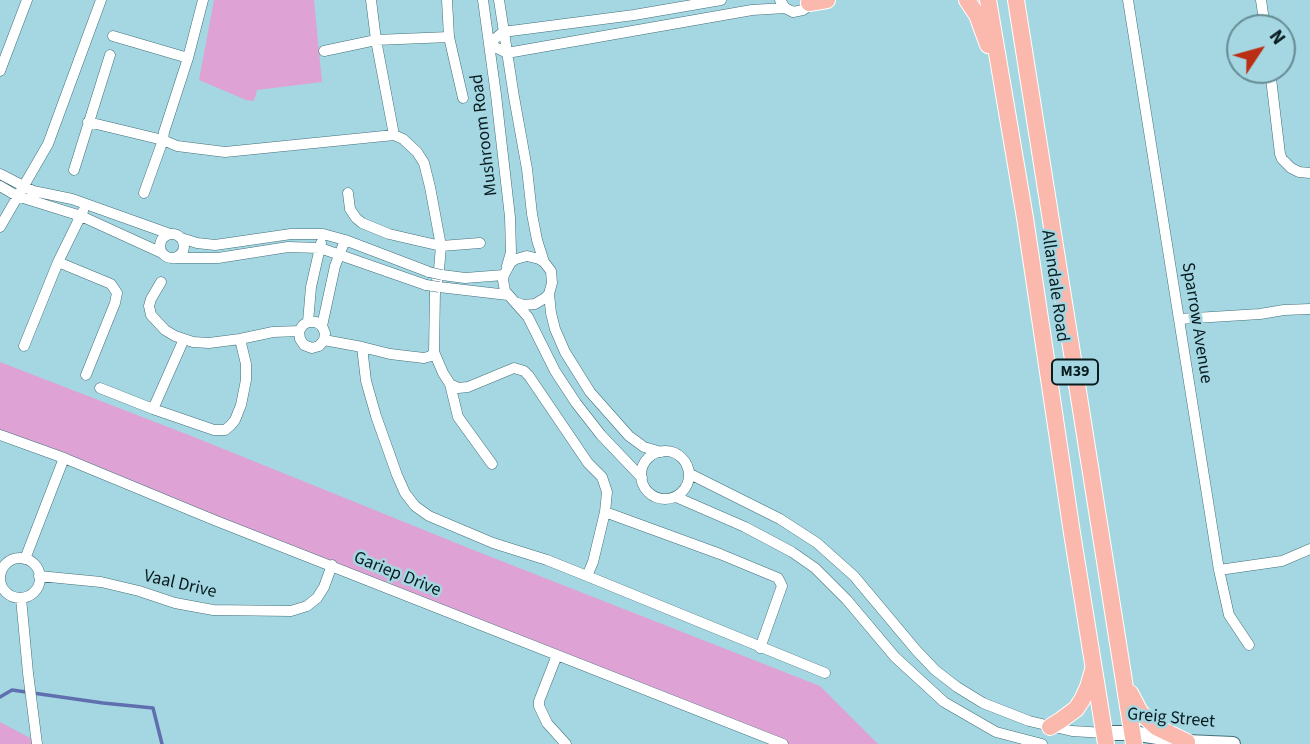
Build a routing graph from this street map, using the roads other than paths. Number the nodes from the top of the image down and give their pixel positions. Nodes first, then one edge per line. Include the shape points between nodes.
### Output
1 (27, 0) edge
2 (101, 0) edge
3 (203, 0) edge
4 (372, 0) edge
5 (447, 0) edge
6 (483, 0) edge
7 (499, 0) edge
8 (721, 0) edge
9 (827, 0) edge
10 (967, 0) edge
11 (988, 0) edge
12 (1016, 0) edge
13 (1128, 0) edge
14 (810, 1) edge
15 (783, 4) edge
16 (503, 32) junction
17 (113, 36) dead end
18 (449, 37) junction
19 (376, 40) junction
20 (489, 44) junction
21 (324, 51) dead end
22 (507, 52) junction
23 (110, 55) dead end
24 (188, 58) junction
25 (0, 71) edge
26 (1002, 83) junction
27 (1272, 84) edge
28 (463, 98) dead end
29 (88, 122) junction
30 (394, 135) junction
31 (163, 140) junction
32 (74, 170) dead end
33 (1310, 173) edge
34 (0, 174) edge
35 (0, 186) edge
36 (23, 186) junction
37 (144, 193) dead end
38 (348, 193) dead end
39 (17, 196) junction
40 (87, 204) junction
41 (81, 216) junction
42 (0, 227) edge
43 (170, 234) junction
44 (323, 234) junction
45 (181, 237) junction
46 (345, 240) junction
47 (480, 243) dead end
48 (440, 246) junction
49 (320, 248) junction
50 (162, 253) junction
51 (339, 254) junction
52 (176, 258) junction
53 (58, 262) junction
54 (544, 262) junction
55 (506, 271) junction
56 (160, 282) dead end
57 (549, 294) junction
58 (508, 295) junction
59 (518, 303) junction
60 (1310, 309) edge
61 (1180, 319) junction
62 (308, 322) junction
63 (323, 327) junction
64 (299, 331) junction
65 (184, 339) junction
66 (240, 339) junction
67 (324, 340) junction
68 (23, 346) dead end
69 (362, 347) junction
70 (434, 352) junction
71 (86, 375) dead end
72 (450, 384) junction
73 (100, 388) dead end
74 (153, 409) junction
75 (0, 435) edge
76 (662, 452) junction
77 (64, 458) junction
78 (492, 464) dead end
79 (687, 466) junction
80 (642, 478) junction
81 (676, 497) junction
82 (605, 512) junction
83 (1310, 550) edge
84 (25, 559) junction
85 (332, 565) junction
86 (1219, 570) junction
87 (0, 573) edge
88 (39, 576) junction
89 (587, 576) junction
90 (21, 597) junction
91 (1249, 645) dead end
92 (760, 648) junction
93 (557, 655) junction
94 (1094, 667) junction
95 (825, 673) dead end
96 (1124, 682) junction
97 (1049, 727) junction
98 (1106, 739) edge
99 (1133, 739) edge
100 (1186, 741) junction
101 (37, 744) edge
102 (566, 744) edge
103 (783, 744) edge
104 (1042, 744) edge
105 (1233, 744) edge

1 - 25 street
2 - 36 street via 48,144
3 - 24 street
4 - 19 street
5 - 18 street
6 - 20 street, Mushroom Road
7 - 16 street, Mushroom Road
8 - 16 street
9 - 14 main road
10 - 26 main road
11 - 26 main road, Allandale Road / M39
12 - 96 main road, Allandale Road / M39
13 - 61 street, Sparrow Avenue
14 - 15 street via 798,12
15 - 22 street
16 - 20 street
16 - 22 street, Mushroom Road
17 - 24 street
18 - 19 street
18 - 28 street
19 - 21 street
19 - 30 street
20 - 22 street
20 - 55 street, Mushroom Road via 510,217 511,252
22 - 54 street, Mushroom Road
23 - 29 street
24 - 31 street
26 - 94 main road, Allandale Road / M39
27 - 33 street via 1282,159 1291,168
29 - 31 street
29 - 32 street
30 - 31 street via 225,152
30 - 48 street via 424,163
31 - 37 street
34 - 36 street
35 - 39 street
36 - 39 street
36 - 40 street
38 - 48 street via 350,209 362,223
39 - 41 street
39 - 42 street
40 - 41 street
40 - 43 street
41 - 50 street
41 - 53 street
43 - 45 street
43 - 50 street via 160,243
44 - 45 street via 215,245
44 - 46 street
44 - 49 street
45 - 52 street via 184,250
46 - 51 street
46 - 55 street, bridge via 442,275 465,278
47 - 48 street
48 - 70 street
49 - 51 street
49 - 52 street via 281,247 218,258
49 - 62 street
50 - 52 street
51 - 58 street, bridge via 425,285
51 - 63 street
53 - 68 street
53 - 71 street via 111,284 117,293
54 - 55 street via 522,257
54 - 57 street via 552,277
55 - 58 street
56 - 65 street via 149,306 151,315 165,330
57 - 59 street via 535,304
57 - 76 street via 555,329 590,392 629,436
58 - 59 street
59 - 80 street via 576,402
60 - 61 street
61 - 86 street, Sparrow Avenue
62 - 63 street
62 - 64 street
63 - 67 street
64 - 66 street
64 - 67 street via 304,345 312,348
65 - 66 street
65 - 74 street
66 - 74 street via 246,380 230,426 215,430
67 - 69 street
69 - 70 street via 424,358
69 - 89 street via 376,416 397,475 415,506 493,543
70 - 72 street
72 - 78 street via 458,417
72 - 82 street via 468,387 514,368 524,371 602,477 607,492
73 - 74 street
75 - 77 street, Gariep Drive
76 - 79 street via 674,453
76 - 80 street via 646,461
77 - 84 street
77 - 85 street, Gariep Drive
79 - 81 street via 687,484
79 - 97 street via 690,474 817,543 853,576 935,670 957,687 1008,714
80 - 81 street via 646,490 657,498
81 - 104 street via 746,527 815,568 895,657 944,702 996,732
82 - 89 street
82 - 92 street via 778,578 782,586
83 - 86 street via 1282,561
84 - 87 street via 12,559
84 - 88 street via 33,563
85 - 88 street, Vaal Drive via 317,598 291,611 213,610 101,582
85 - 93 street, Gariep Drive
86 - 91 street, Sparrow Avenue via 1229,615
87 - 90 street via 7,593
88 - 90 street via 35,591
89 - 92 street
90 - 101 street
92 - 95 street
93 - 102 street via 539,706
93 - 103 street, Gariep Drive
94 - 97 main road via 1076,709
94 - 98 main road, Allandale Road / M39
96 - 99 main road, Allandale Road / M39
96 - 100 main road via 1140,712
97 - 98 street
98 - 99 street, Greig Street
99 - 100 street, Greig Street
100 - 105 street, Greig Street

